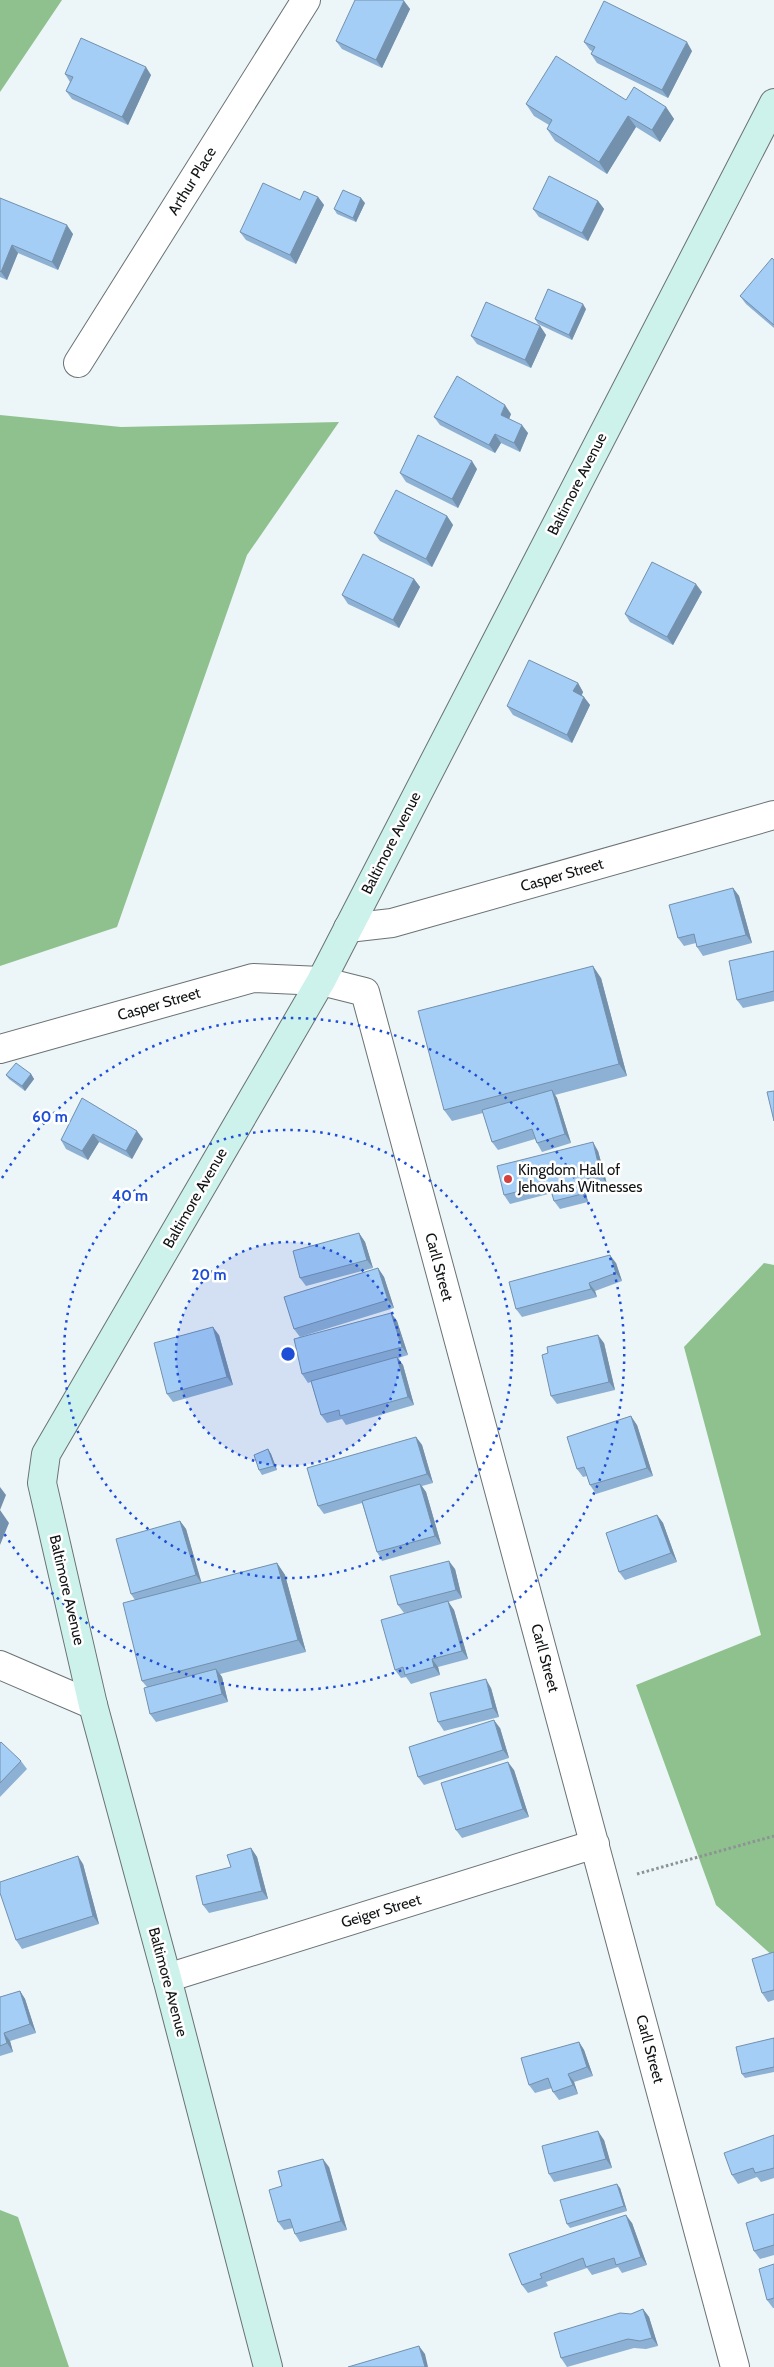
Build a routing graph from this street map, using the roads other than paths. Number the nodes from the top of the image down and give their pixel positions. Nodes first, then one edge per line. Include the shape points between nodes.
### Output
1 (306, 0) edge
2 (774, 103) edge
3 (78, 363) dead end
4 (774, 815) edge
5 (348, 928) junction
6 (321, 981) junction
7 (0, 1048) edge
8 (0, 1665) edge
9 (93, 1705) junction
10 (595, 1844) junction
11 (167, 1978) junction
12 (268, 2367) edge
13 (735, 2367) edge

1 - 3 street, Arthur Place
2 - 5 street, Baltimore Avenue
4 - 5 street, Casper Street via 392,923
5 - 6 street, Baltimore Avenue
6 - 7 street, Casper Street via 253,978
6 - 9 street, Baltimore Avenue via 46,1454 42,1483
6 - 10 street, Carll Street via 365,992
8 - 9 street
9 - 11 street, Baltimore Avenue
10 - 11 street, Geiger Street
10 - 13 street, Carll Street
11 - 12 street, Baltimore Avenue

